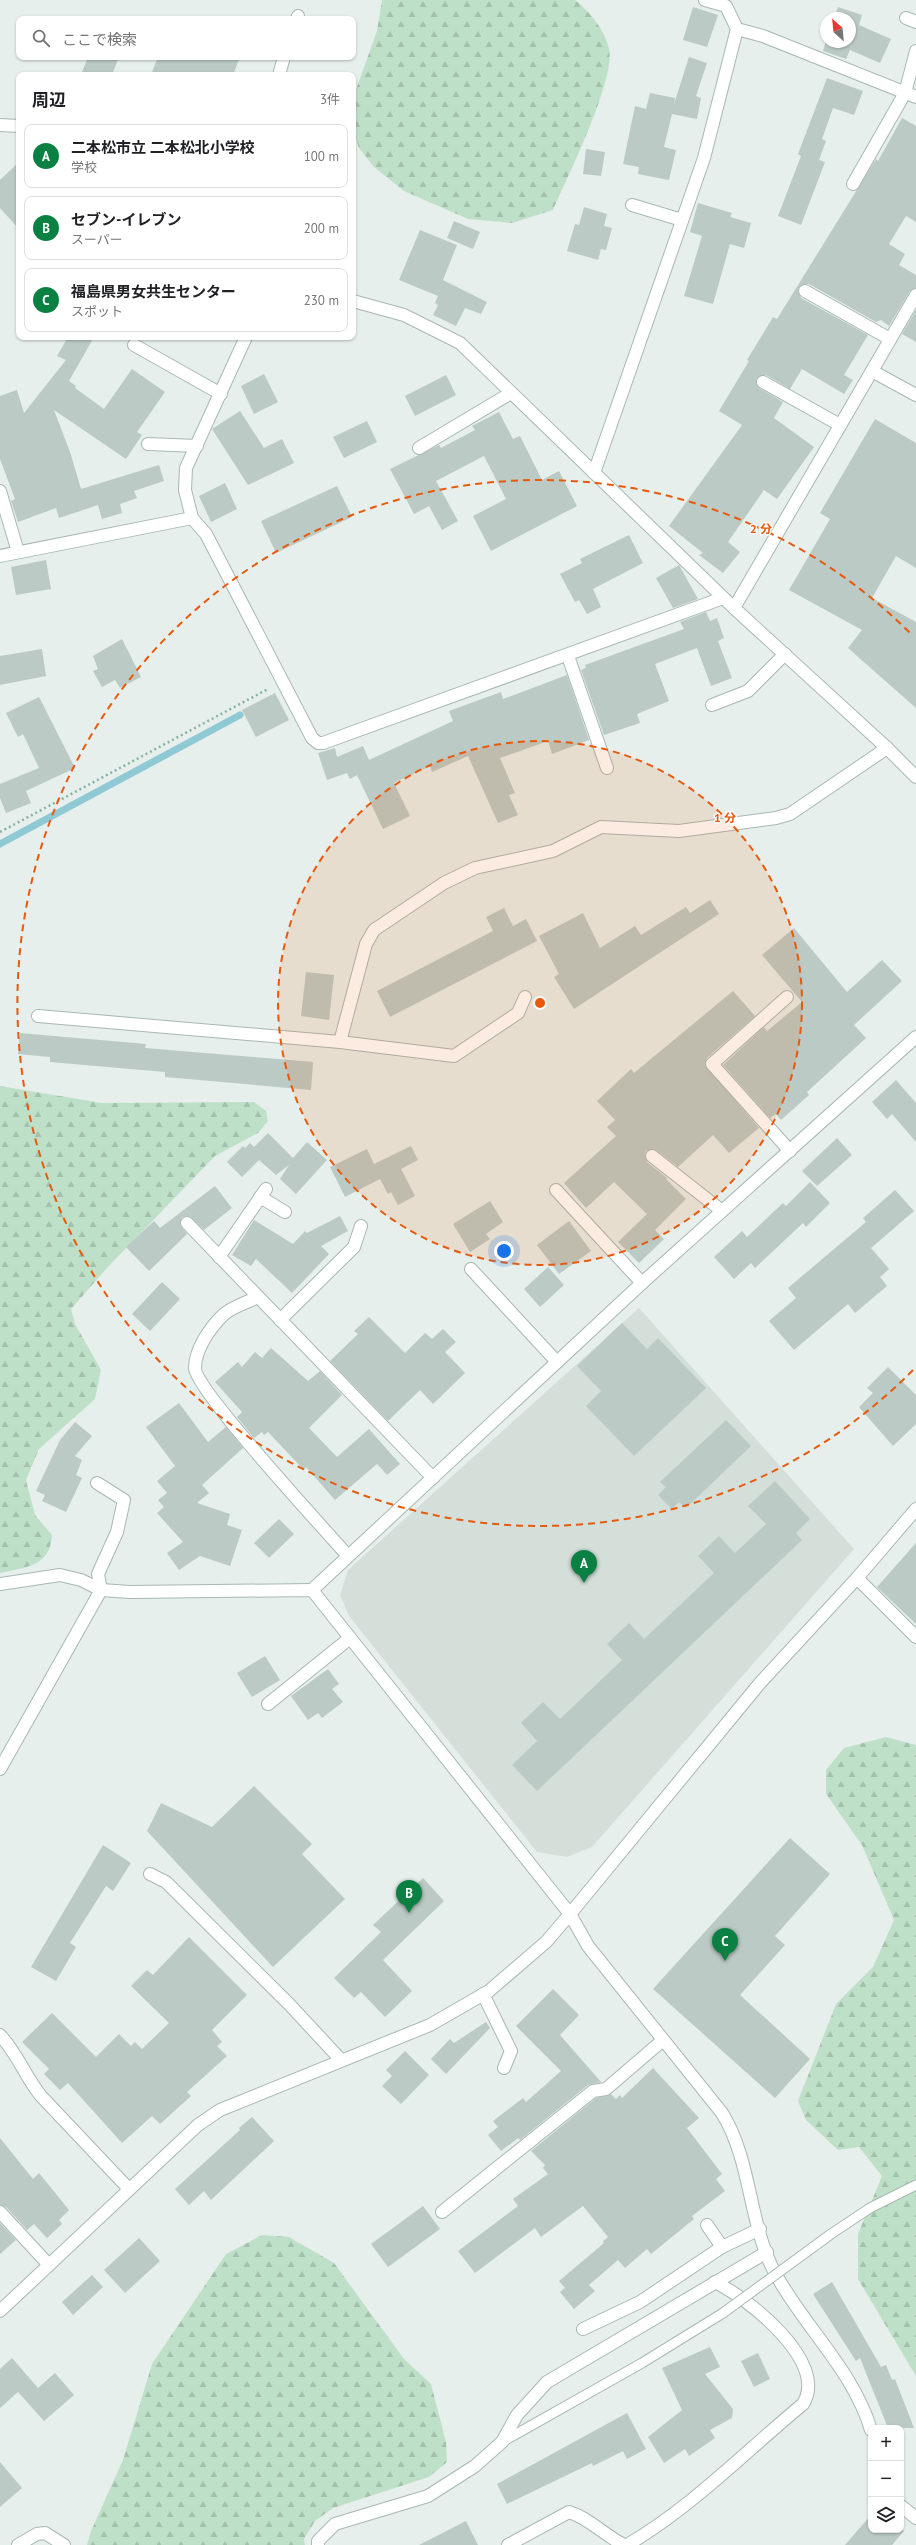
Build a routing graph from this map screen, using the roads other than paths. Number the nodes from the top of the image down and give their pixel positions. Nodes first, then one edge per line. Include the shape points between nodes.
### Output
1 (705, 0) edge
2 (727, 3) edge
3 (738, 29) junction
4 (916, 51) edge
5 (283, 60) edge
6 (279, 72) edge
7 (910, 95) edge
8 (0, 125) edge
9 (16, 126) edge
10 (853, 184) dead end
11 (632, 205) dead end
12 (682, 220) junction
13 (805, 291) dead end
14 (916, 295) edge
15 (356, 302) edge
16 (890, 339) junction
17 (245, 340) edge
18 (134, 345) dead end
19 (872, 371) junction
20 (764, 382) dead end
21 (511, 393) junction
22 (221, 394) junction
23 (916, 395) edge
24 (840, 425) junction
25 (148, 444) dead end
26 (197, 446) junction
27 (419, 448) dead end
28 (594, 473) junction
29 (0, 491) edge
30 (192, 518) junction
31 (18, 552) junction
32 (0, 556) edge
33 (723, 598) junction
34 (734, 608) junction
35 (785, 654) junction
36 (568, 656) junction
37 (712, 705) dead end
38 (887, 748) junction
39 (607, 768) dead end
40 (916, 777) edge
41 (525, 997) dead end
42 (786, 997) dead end
43 (38, 1016) dead end
44 (916, 1037) edge
45 (340, 1042) junction
46 (790, 1151) junction
47 (652, 1156) dead end
48 (556, 1190) dead end
49 (722, 1211) junction
50 (285, 1212) dead end
51 (187, 1223) dead end
52 (361, 1226) dead end
53 (219, 1257) junction
54 (471, 1269) dead end
55 (642, 1283) junction
56 (258, 1297) junction
57 (280, 1320) junction
58 (557, 1362) junction
59 (433, 1478) junction
60 (97, 1483) dead end
61 (916, 1509) edge
62 (348, 1556) junction
63 (857, 1578) junction
64 (0, 1584) edge
65 (102, 1590) junction
66 (312, 1590) junction
67 (916, 1637) edge
68 (350, 1638) junction
69 (268, 1704) dead end
70 (0, 1769) edge
71 (150, 1874) dead end
72 (570, 1914) junction
73 (484, 1994) junction
74 (0, 2035) edge
75 (663, 2040) junction
76 (341, 2060) junction
77 (504, 2068) dead end
78 (916, 2184) edge
79 (129, 2189) junction
80 (0, 2212) edge
81 (442, 2212) dead end
82 (708, 2225) dead end
83 (760, 2229) junction
84 (722, 2246) junction
85 (767, 2252) junction
86 (49, 2265) junction
87 (715, 2282) junction
88 (0, 2311) edge
89 (583, 2329) dead end
90 (869, 2425) edge
91 (502, 2442) junction
92 (904, 2508) edge
93 (916, 2518) edge
94 (18, 2545) edge
95 (64, 2545) edge
96 (318, 2545) edge
97 (508, 2545) edge
98 (624, 2545) edge
99 (627, 2545) edge

1 - 2 street
2 - 3 street
3 - 7 street via 763,36
3 - 12 street via 704,158
4 - 7 street
5 - 6 street
7 - 10 street
8 - 9 street
11 - 12 street
12 - 28 street
13 - 16 street
14 - 16 street
15 - 21 street via 404,315 460,343
16 - 19 street
17 - 22 street
18 - 22 street
19 - 23 street
19 - 24 street
20 - 24 street
21 - 27 street
21 - 28 street
22 - 26 street
24 - 34 street
25 - 26 street
26 - 30 street via 186,468 186,497
28 - 33 street
29 - 31 street
30 - 31 street
30 - 36 street via 206,534 312,738 318,743
31 - 32 street
33 - 34 street
33 - 36 street
34 - 35 street
35 - 37 street via 748,690
35 - 38 street
36 - 39 street
38 - 40 street
38 - 45 street via 790,814 679,831 601,827 553,851 475,868 444,883 374,930 366,944
41 - 45 street via 518,1013 454,1056
42 - 46 street via 712,1064
43 - 45 street
44 - 46 street
46 - 49 street
47 - 49 street
48 - 55 street
49 - 55 street
50 - 53 street via 263,1193
51 - 53 street
52 - 57 street via 354,1247
53 - 56 street
54 - 58 street
55 - 58 street
56 - 57 street
56 - 62 street via 224,1314 207,1335 197,1353 195,1369 200,1381 228,1419
57 - 59 street
58 - 59 street
59 - 62 street
60 - 65 street via 124,1500 117,1532 98,1574
61 - 63 street
62 - 66 street
63 - 67 street
63 - 72 street via 760,1683
64 - 65 street via 60,1575 81,1580
65 - 66 street
65 - 70 street
66 - 68 street
68 - 69 street
68 - 72 street
71 - 76 street via 166,1882 289,2004
72 - 73 street via 546,1942
72 - 75 street via 588,1946
73 - 76 street via 430,2025
73 - 77 street via 511,2051
74 - 79 street via 13,2049 30,2082 41,2096
75 - 81 street via 606,2089 593,2091
75 - 83 street via 700,2084 730,2126 738,2143
76 - 79 street via 220,2110 198,2125
78 - 91 lane, bridge via 870,2208 831,2234 723,2313 642,2363
79 - 86 street
80 - 86 street
82 - 84 street
83 - 84 street
83 - 85 street
84 - 89 street via 640,2302
85 - 87 street
85 - 90 street via 775,2273 856,2392
86 - 88 street
87 - 91 street via 547,2382 517,2415
87 - 99 street via 759,2312 785,2337 805,2369 810,2385 808,2395 803,2404 683,2508 660,2526
91 - 96 street via 475,2466 428,2496 335,2524 318,2541
92 - 93 street
94 - 95 street via 37,2534 45,2533
97 - 98 street via 569,2512 583,2516 604,2535

